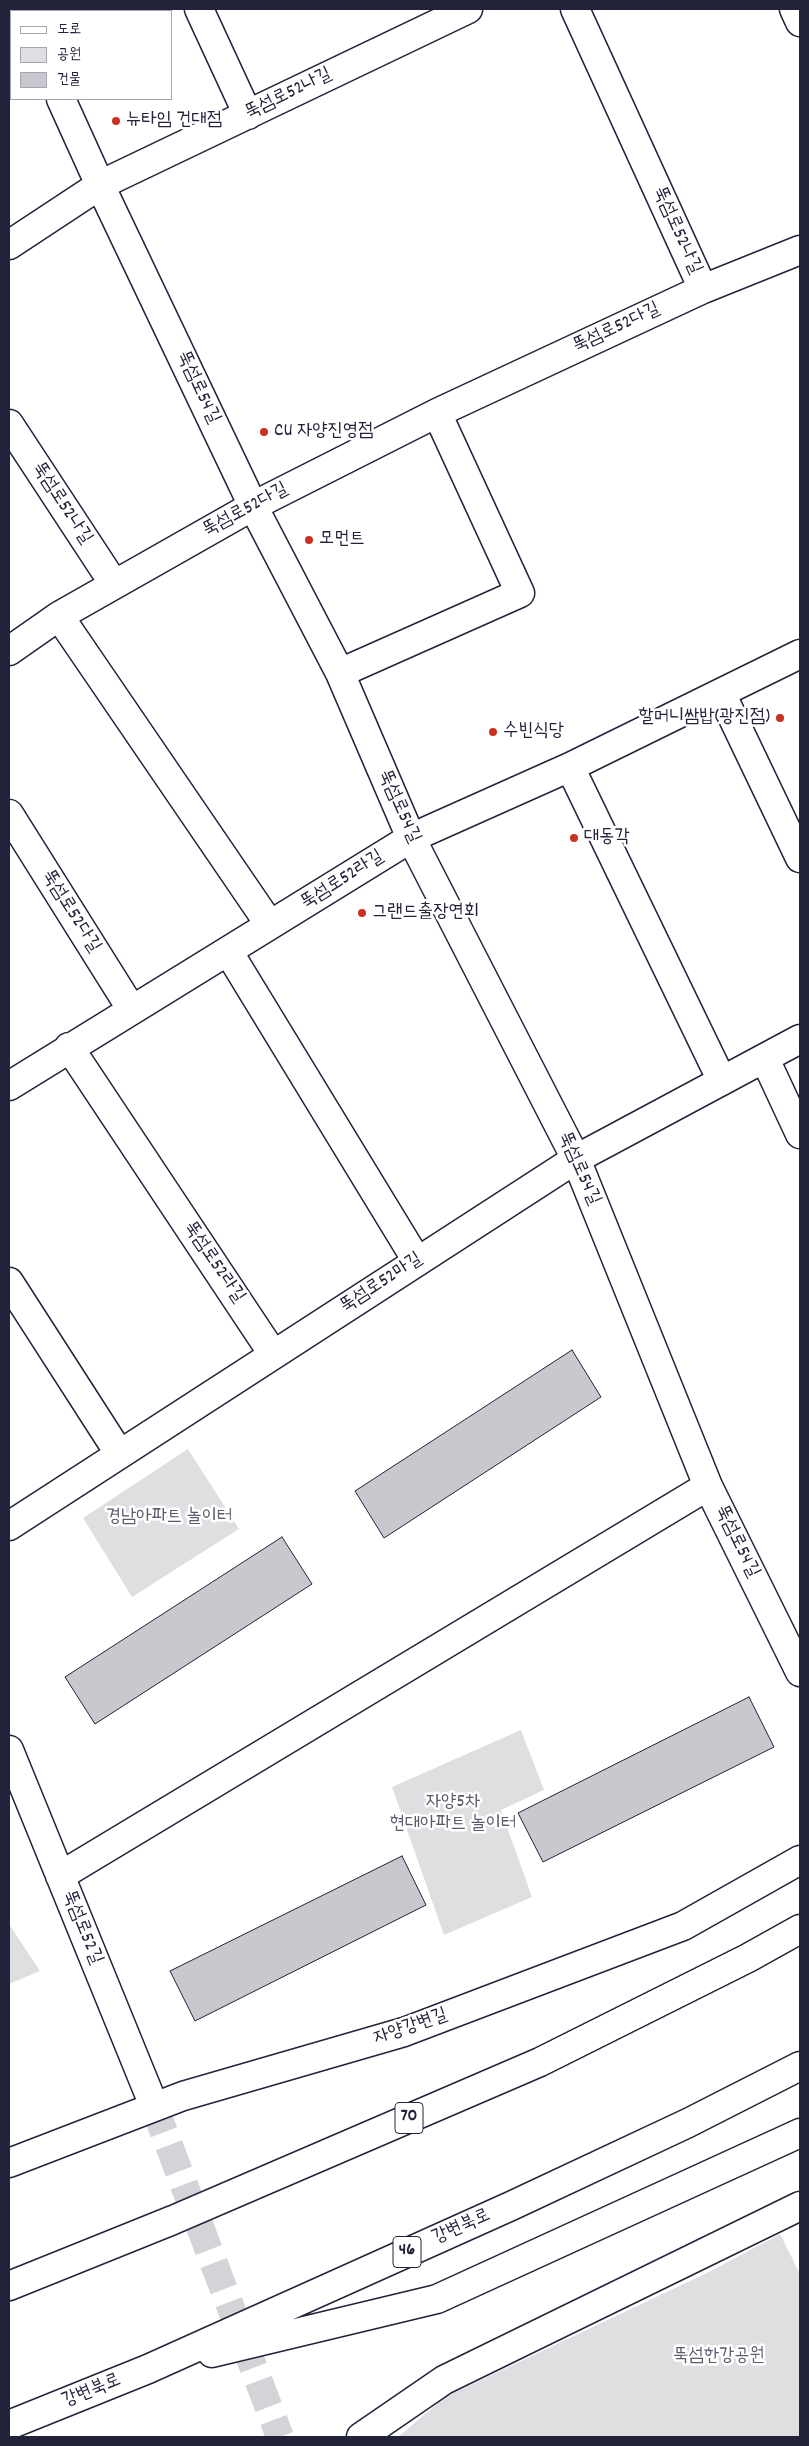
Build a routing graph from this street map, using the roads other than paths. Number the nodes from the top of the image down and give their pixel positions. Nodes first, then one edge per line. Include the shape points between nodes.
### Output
1 (199, 9) edge
2 (468, 9) edge
3 (575, 9) edge
4 (794, 9) edge
5 (800, 22) edge
6 (62, 100) edge
7 (248, 115) junction
8 (100, 185) junction
9 (9, 245) edge
10 (800, 250) edge
11 (703, 289) junction
12 (437, 413) junction
13 (9, 424) edge
14 (253, 506) junction
15 (114, 584) junction
16 (59, 616) junction
17 (9, 651) edge
18 (800, 654) edge
19 (340, 673) junction
20 (721, 693) junction
21 (570, 767) junction
22 (9, 814) edge
23 (411, 838) junction
24 (800, 858) edge
25 (270, 925) junction
26 (228, 951) junction
27 (132, 1010) junction
28 (800, 1040) edge
29 (69, 1047) junction
30 (765, 1058) junction
31 (722, 1081) junction
32 (9, 1086) edge
33 (800, 1134) edge
34 (576, 1159) junction
35 (418, 1261) junction
36 (9, 1282) edge
37 (273, 1354) junction
38 (119, 1453) junction
39 (708, 1486) junction
40 (9, 1526) edge
41 (800, 1672) edge
42 (9, 1750) edge
43 (800, 1860) edge
44 (60, 1876) junction
45 (800, 1929) edge
46 (800, 2066) edge
47 (154, 2106) junction
48 (800, 2133) edge
49 (9, 2163) edge
50 (800, 2206) edge
51 (9, 2286) edge
52 (148, 2369) junction
53 (9, 2426) edge
54 (361, 2437) edge

1 - 7 main road
2 - 7 main road, 뚝섬로52나길
3 - 11 main road, 뚝섬로52나길
4 - 5 main road
6 - 8 main road, 뚝섬로54길
7 - 8 main road, 뚝섬로52나길
8 - 9 main road, 뚝섬로52나길
8 - 14 main road, 뚝섬로54길
10 - 11 main road, 뚝섬로52다길
11 - 12 main road, 뚝섬로52다길
12 - 14 main road, 뚝섬로52다길
12 - 19 main road via 520,593
13 - 15 main road, 뚝섬로52나길
14 - 15 main road, 뚝섬로52다길
14 - 19 main road, 뚝섬로54길
15 - 16 main road, 뚝섬로52다길
16 - 17 main road, 뚝섬로52다길
16 - 25 main road
18 - 20 main road, 뚝섬로52라길
19 - 23 main road, 뚝섬로54길
20 - 21 main road, 뚝섬로52라길
20 - 24 main road
21 - 23 main road, 뚝섬로52라길
21 - 31 main road
22 - 27 main road, 뚝섬로52다길
23 - 25 main road, 뚝섬로52라길
23 - 34 main road, 뚝섬로54길
25 - 26 main road, 뚝섬로52라길
26 - 27 main road, 뚝섬로52라길
26 - 35 main road
27 - 29 main road, 뚝섬로52라길
28 - 30 main road, 뚝섬로52마길
29 - 32 main road, 뚝섬로52라길
29 - 37 main road, 뚝섬로52라길
30 - 31 main road, 뚝섬로52마길
30 - 33 main road
31 - 34 main road, 뚝섬로52마길
34 - 35 main road, 뚝섬로52마길
34 - 39 main road, 뚝섬로54길
35 - 37 main road, 뚝섬로52마길
36 - 38 main road
37 - 38 main road, 뚝섬로52마길
38 - 40 main road, 뚝섬로52마길
39 - 41 main road, 뚝섬로54길
39 - 44 main road
42 - 44 main road, 뚝섬로52길
43 - 47 main road, 자양강변길 via 683,1926 404,2032
44 - 47 main road, 뚝섬로52길
45 - 51 main road, 70 via 540,2062 173,2220
46 - 52 main road, 강변북로 / 46 via 528,2198
47 - 49 main road, 자양강변길
48 - 52 main road via 437,2299
50 - 54 main road via 444,2380
52 - 53 main road, 강변북로 / 46

